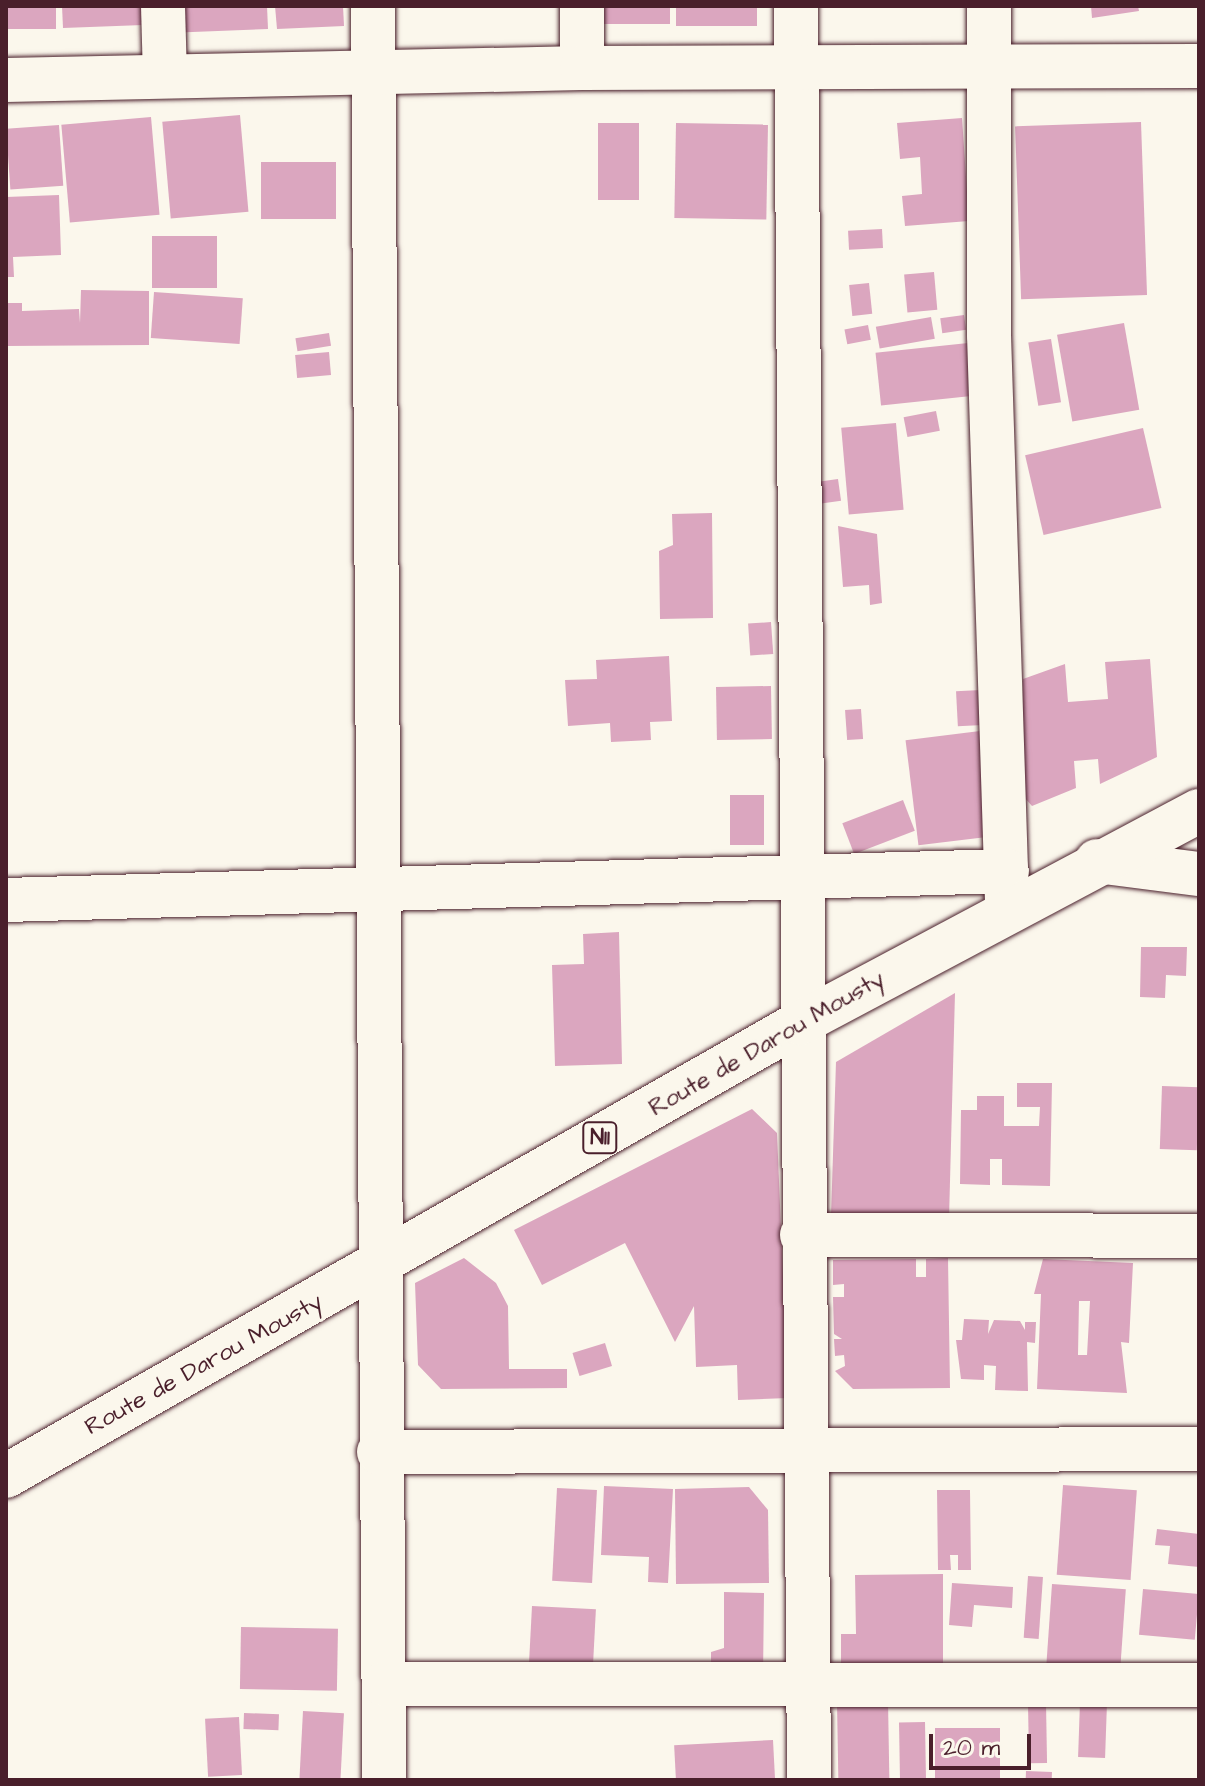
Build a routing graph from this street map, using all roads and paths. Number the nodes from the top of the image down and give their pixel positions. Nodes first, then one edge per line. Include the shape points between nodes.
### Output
1 (163, 6) edge
2 (373, 6) edge
3 (582, 6) edge
4 (796, 6) edge
5 (989, 6) edge
6 (1199, 66) edge
7 (582, 68) junction
8 (990, 69) junction
9 (796, 70) junction
10 (375, 71) junction
11 (165, 76) junction
12 (6, 80) edge
13 (1199, 811) edge
14 (1097, 861) junction
15 (1199, 874) edge
16 (800, 876) junction
17 (1007, 891) junction
18 (378, 893) junction
19 (6, 900) edge
20 (800, 1023) junction
21 (802, 1235) junction
22 (1199, 1236) edge
23 (377, 1266) junction
24 (1199, 1449) edge
25 (379, 1452) junction
26 (803, 1453) junction
27 (6, 1476) edge
28 (384, 1684) junction
29 (1199, 1685) edge
30 (809, 1688) junction
31 (384, 1780) edge
32 (809, 1780) edge

1 - 11 street
2 - 10 street
3 - 7 street
4 - 9 street
5 - 8 street
6 - 8 street
7 - 9 street
7 - 10 street
8 - 9 street
8 - 17 street via 989,335
9 - 16 street
10 - 11 street
10 - 18 street
11 - 12 street
13 - 14 street, Route de Darou Mousty / N11
14 - 15 street
14 - 17 street, Route de Darou Mousty / N11
16 - 17 street
16 - 18 street
16 - 20 street
17 - 20 street, Route de Darou Mousty / N11
18 - 19 street
18 - 23 street
20 - 21 street
20 - 23 street, Route de Darou Mousty / N11
21 - 22 street
21 - 26 street
23 - 25 street
23 - 27 street, Route de Darou Mousty / N11
24 - 26 street
25 - 26 street
25 - 28 street
26 - 30 street
28 - 30 street
28 - 31 street
29 - 30 street
30 - 32 street

